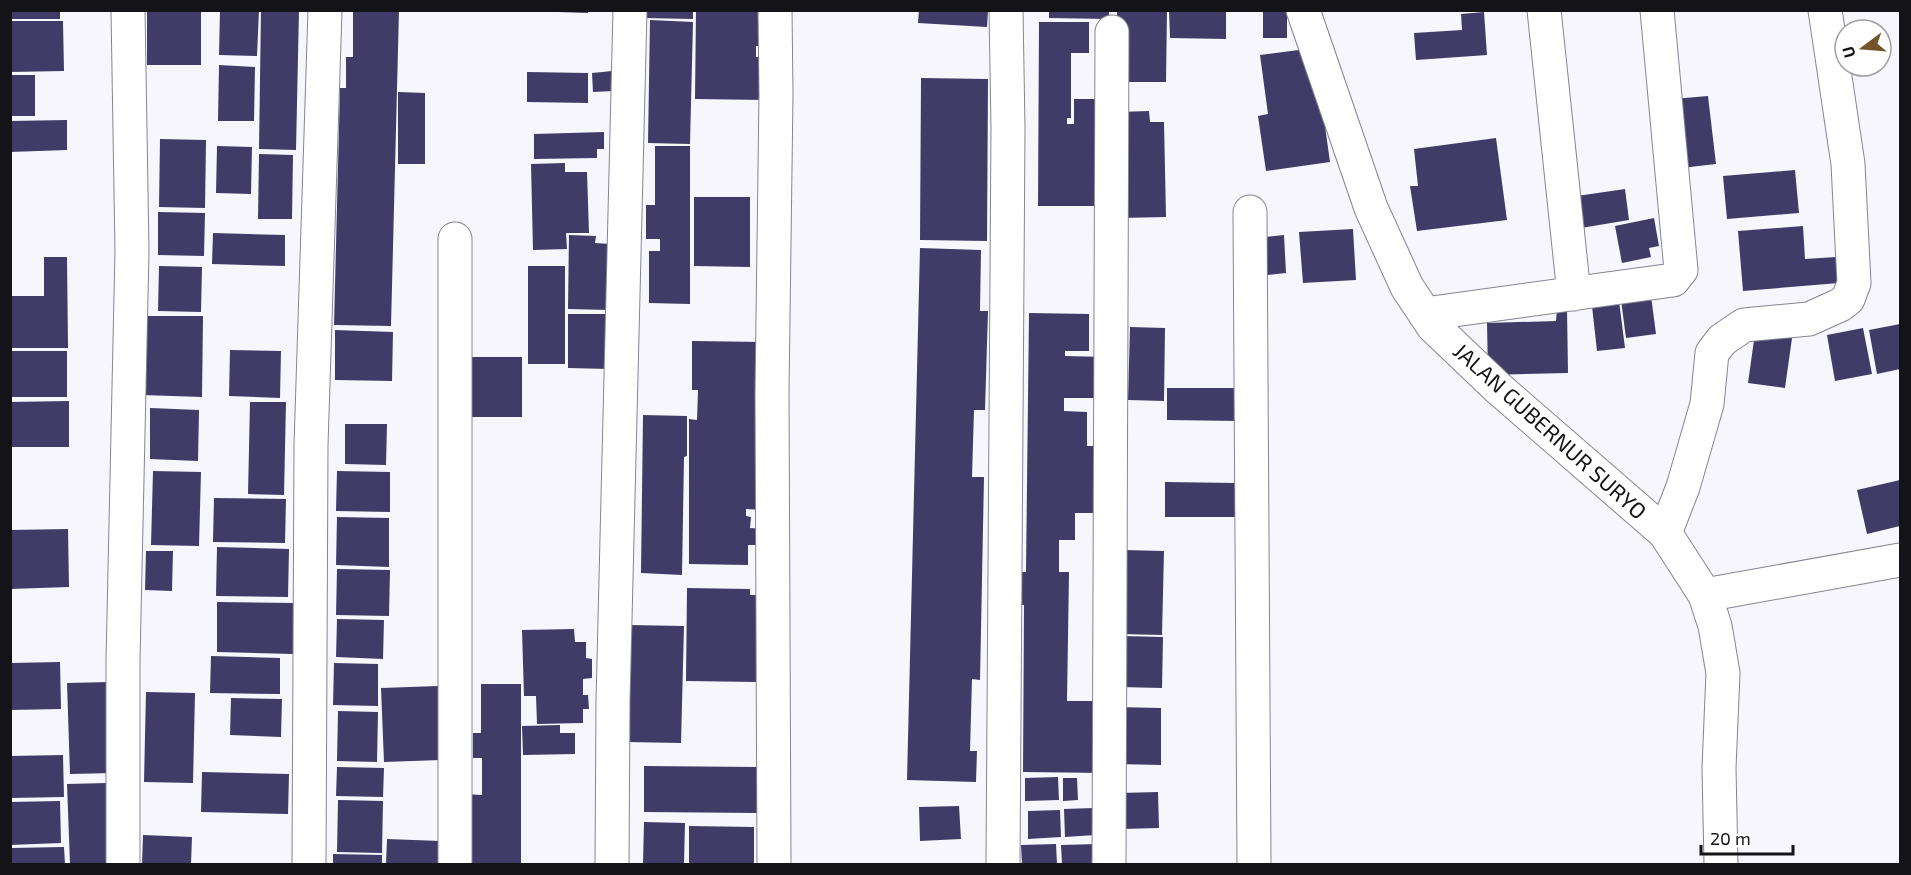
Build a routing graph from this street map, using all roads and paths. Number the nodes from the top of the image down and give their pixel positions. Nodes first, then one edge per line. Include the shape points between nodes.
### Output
1 (128, 10) edge
2 (325, 10) edge
3 (630, 10) edge
4 (775, 10) edge
5 (1006, 10) edge
6 (1544, 10) edge
7 (1658, 10) edge
8 (1825, 10) edge
9 (1304, 11) edge
10 (1112, 32) dead end
11 (1251, 212) dead end
12 (455, 239) dead end
13 (1574, 294) junction
14 (1425, 314) junction
15 (1665, 533) junction
16 (1900, 560) edge
17 (1705, 595) junction
18 (123, 864) edge
19 (309, 864) edge
20 (455, 864) edge
21 (612, 864) edge
22 (774, 864) edge
23 (1003, 864) edge
24 (1109, 864) edge
25 (1254, 864) edge
26 (1721, 864) edge

1 - 18 street via 132,251 123,650
2 - 19 street via 311,445
3 - 21 street
4 - 22 street
5 - 23 street
6 - 13 street
7 - 13 street via 1681,270 1673,280
8 - 15 street via 1848,164 1854,283 1848,299 1840,305 1809,319 1744,325 1722,340 1712,353 1707,404
9 - 14 street, JALAN GUBERNUR SURYO via 1371,208 1407,287
10 - 24 street
11 - 25 street
12 - 20 street
13 - 14 street
14 - 15 street, JALAN GUBERNUR SURYO via 1498,388
15 - 17 street, JALAN GUBERNUR SURYO
16 - 17 street
17 - 26 street, JALAN GUBERNUR SURYO via 1723,673 1719,768

